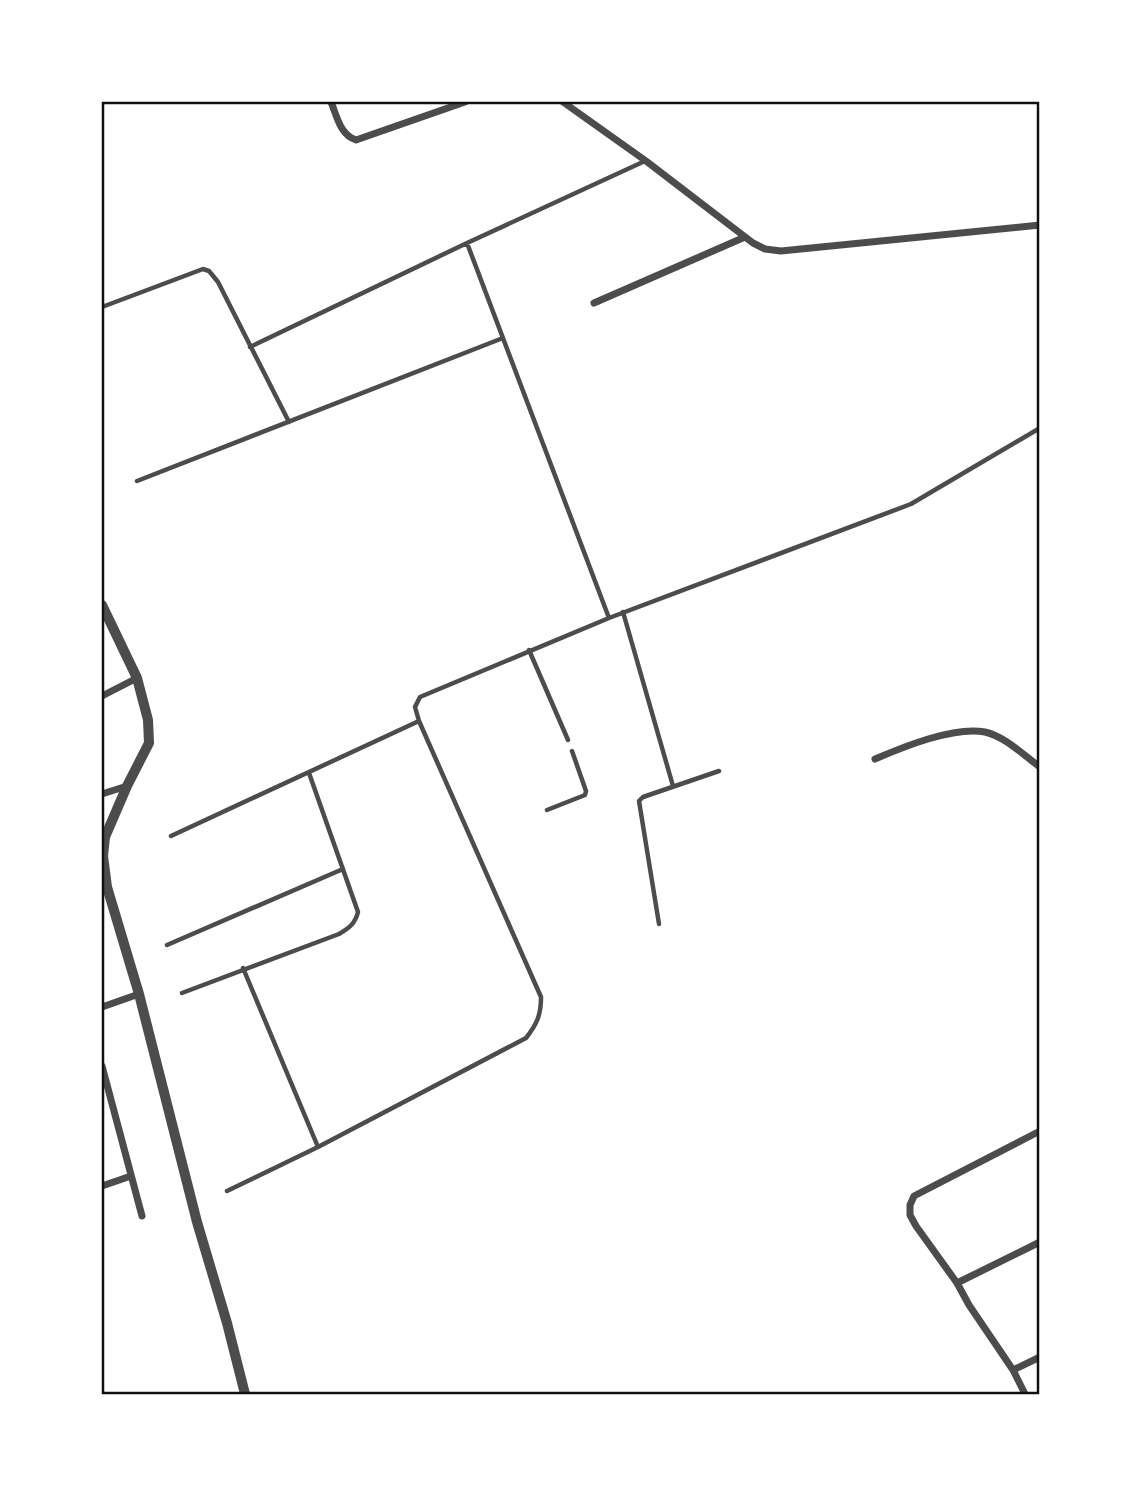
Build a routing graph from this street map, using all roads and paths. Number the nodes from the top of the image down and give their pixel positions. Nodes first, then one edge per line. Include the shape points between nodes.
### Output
1 (331, 102) edge
2 (465, 102) edge
3 (563, 102) edge
4 (646, 161) junction
5 (1040, 225) edge
6 (745, 237) junction
7 (467, 243) junction
8 (594, 303) dead end
9 (102, 307) edge
10 (503, 338) junction
11 (250, 347) junction
12 (289, 422) junction
13 (1040, 428) edge
14 (137, 481) dead end
15 (103, 612) edge
16 (623, 612) junction
17 (608, 618) junction
18 (529, 650) junction
19 (138, 678) junction
20 (102, 696) edge
21 (419, 721) junction
22 (568, 740) dead end
23 (572, 751) dead end
24 (874, 759) dead end
25 (1040, 768) edge
26 (719, 771) dead end
27 (309, 772) junction
28 (127, 786) junction
29 (673, 786) junction
30 (102, 794) edge
31 (547, 810) dead end
32 (171, 836) dead end
33 (342, 869) junction
34 (104, 888) edge
35 (659, 924) dead end
36 (167, 945) dead end
37 (243, 968) junction
38 (182, 993) dead end
39 (139, 994) junction
40 (102, 1007) edge
41 (102, 1066) edge
42 (105, 1094) edge
43 (1040, 1131) edge
44 (318, 1147) junction
45 (131, 1176) junction
46 (102, 1186) edge
47 (227, 1191) dead end
48 (142, 1216) dead end
49 (1040, 1242) edge
50 (957, 1283) junction
51 (1040, 1357) edge
52 (1013, 1370) junction
53 (244, 1395) edge
54 (1025, 1395) edge

1 - 2 street via 342,130 356,140
3 - 4 street
4 - 6 street
4 - 7 lane
5 - 6 street via 781,251 765,249
6 - 8 street
7 - 10 lane
7 - 11 lane
9 - 11 lane via 203,269 218,282
10 - 12 lane
10 - 17 lane
11 - 12 lane
12 - 14 lane
13 - 16 lane via 911,504
15 - 19 street
16 - 17 lane
16 - 29 lane
17 - 18 lane
18 - 21 lane via 420,696 415,707
18 - 22 lane
19 - 20 street
19 - 28 street via 149,743
21 - 27 lane
21 - 44 lane via 541,997 541,1014 526,1038
23 - 31 lane via 585,795
24 - 25 street via 918,742 968,731 1004,740
26 - 29 lane
27 - 32 lane
27 - 33 lane
28 - 30 street
28 - 34 street via 103,847
29 - 35 lane via 643,797 638,804
33 - 36 lane
33 - 37 lane via 358,912 351,927
34 - 39 street
37 - 38 lane
37 - 44 lane
39 - 40 street
39 - 53 street
41 - 42 street
42 - 45 street
43 - 50 street via 914,1196 910,1215
44 - 47 lane
45 - 46 street
45 - 48 street
49 - 50 street
50 - 52 street
51 - 52 street
52 - 54 street

